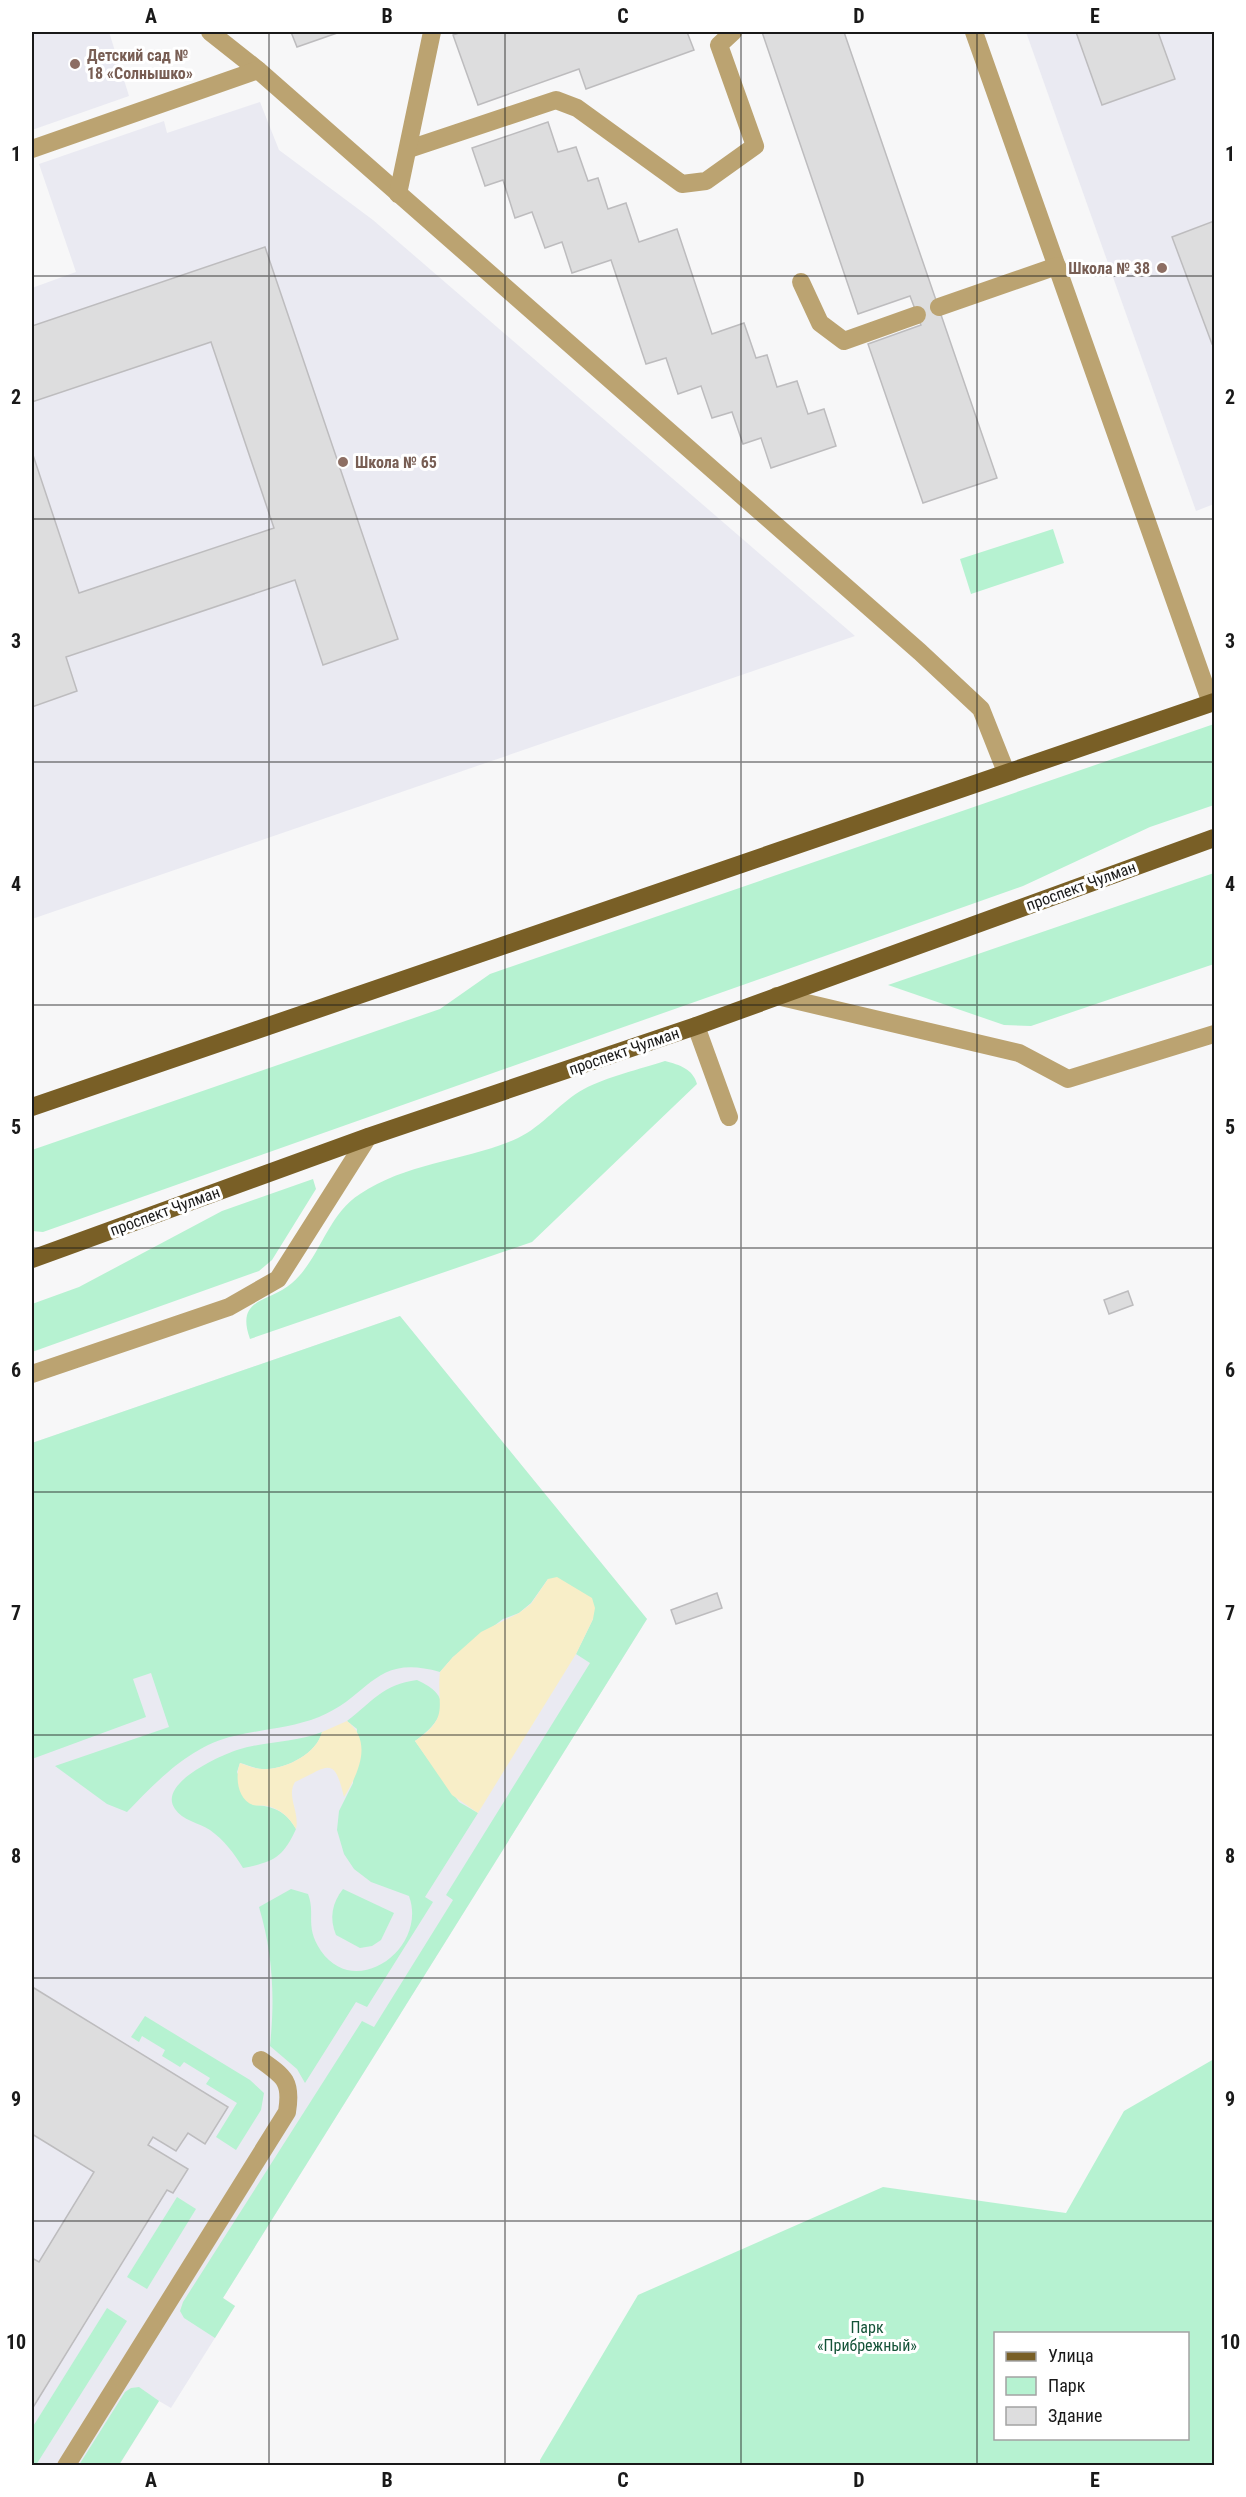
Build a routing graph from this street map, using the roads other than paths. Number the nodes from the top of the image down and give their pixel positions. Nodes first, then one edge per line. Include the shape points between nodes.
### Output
1 (210, 32) edge
2 (432, 32) edge
3 (733, 32) edge
4 (974, 32) edge
5 (258, 70) junction
6 (32, 149) edge
7 (409, 149) junction
8 (398, 194) junction
9 (1057, 266) junction
10 (801, 282) dead end
11 (939, 307) dead end
12 (917, 315) dead end
13 (1213, 702) edge
14 (1006, 772) junction
15 (1215, 838) edge
16 (777, 996) junction
17 (696, 1026) junction
18 (1215, 1034) edge
19 (32, 1107) edge
20 (729, 1117) dead end
21 (368, 1137) junction
22 (35, 1255) edge
23 (32, 1374) edge
24 (261, 2060) dead end
25 (66, 2466) edge

1 - 5 street
2 - 7 street
3 - 7 street via 719,45 755,146 706,181 682,184 577,108 556,100
4 - 9 street
5 - 6 street
5 - 8 street
7 - 8 street
8 - 14 street via 920,652 981,710
9 - 11 street
9 - 13 street
10 - 12 street via 820,323 843,341
13 - 14 main road
14 - 19 main road
15 - 16 main road, проспект Чулман
16 - 17 main road, проспект Чулман
16 - 18 street via 1019,1053 1068,1079
17 - 20 street
17 - 21 main road, проспект Чулман
21 - 22 main road, проспект Чулман
21 - 23 street via 278,1279 229,1307
24 - 25 street via 281,2074 290,2091 287,2112

